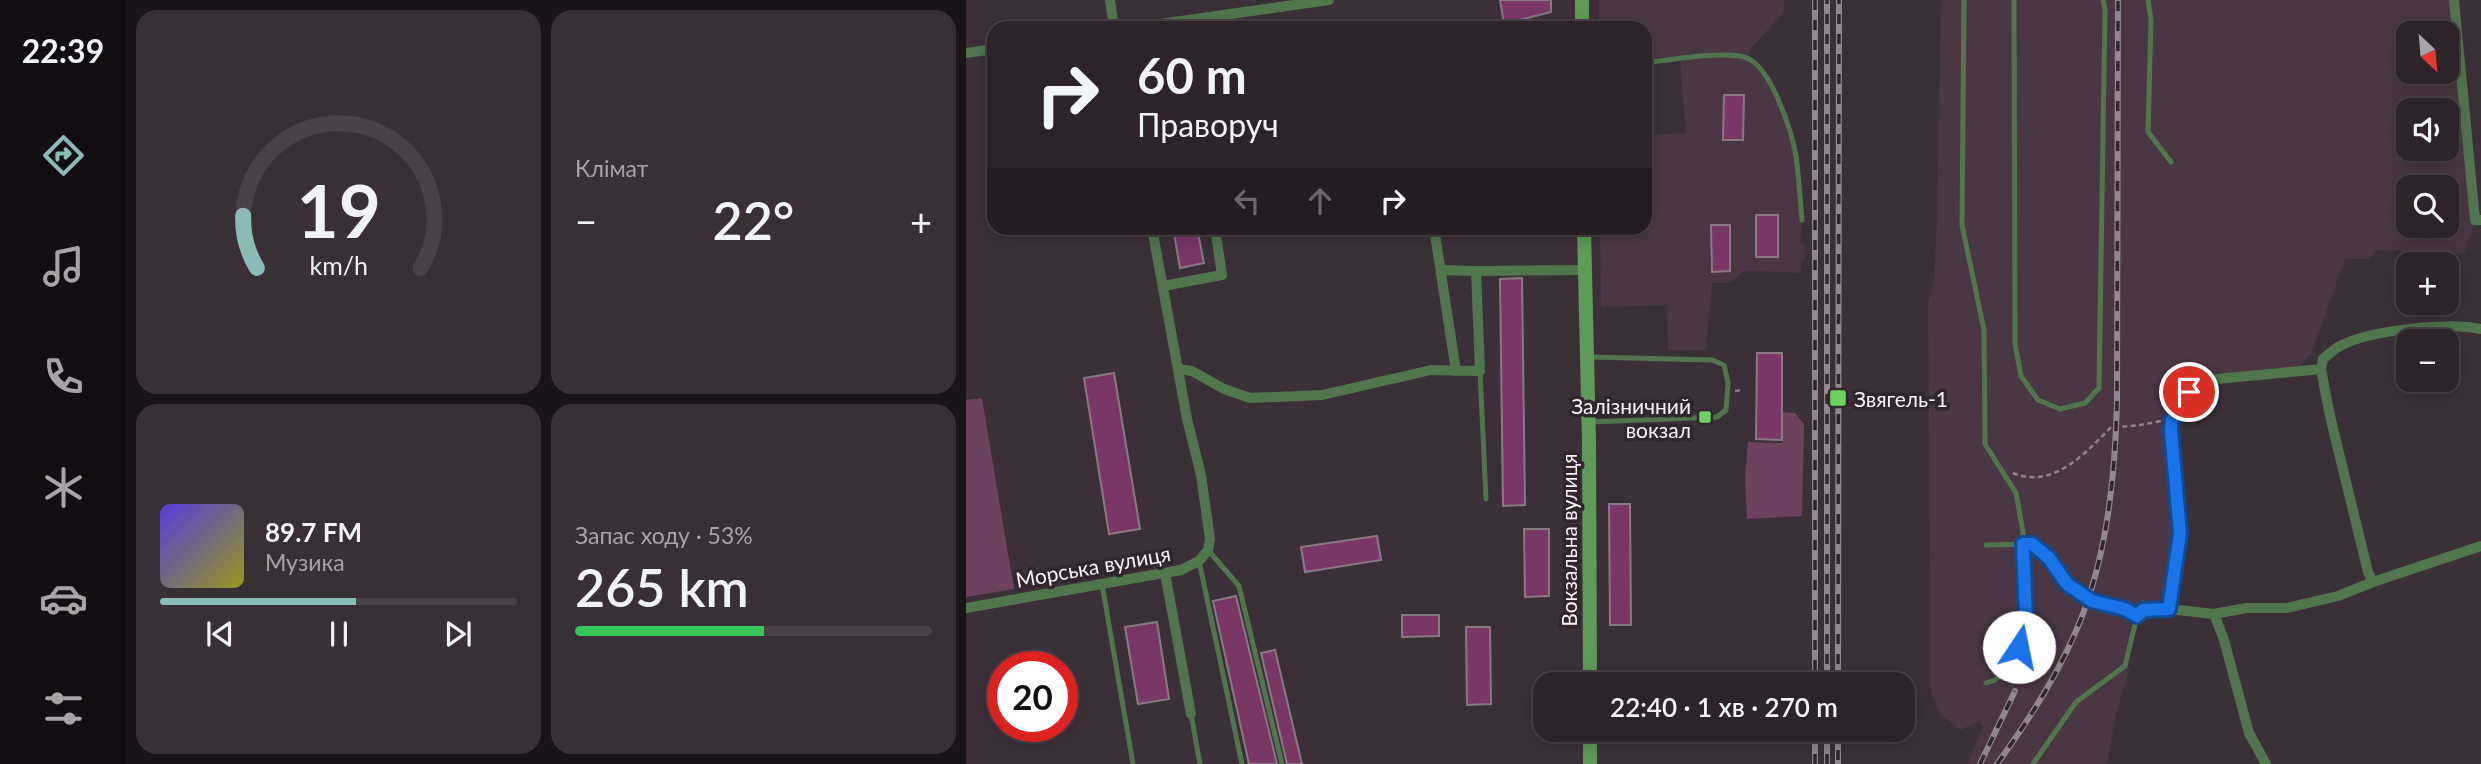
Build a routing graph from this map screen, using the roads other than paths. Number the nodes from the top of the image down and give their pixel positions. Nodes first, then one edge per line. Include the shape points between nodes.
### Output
1 (1110, 0) edge
2 (1329, 0) edge
3 (1582, 0) edge
4 (1964, 0) edge
5 (2014, 0) edge
6 (2103, 0) edge
7 (2148, 0) edge
8 (2454, 0) edge
9 (1113, 21) edge
10 (1181, 21) edge
11 (1583, 21) edge
12 (987, 50) edge
13 (966, 53) edge
14 (1652, 62) edge
15 (2171, 162) dead end
16 (1802, 220) dead end
17 (2481, 220) edge
18 (1153, 235) edge
19 (1216, 235) edge
20 (1435, 235) edge
21 (1584, 235) edge
22 (1441, 270) junction
23 (1584, 270) junction
24 (1476, 271) junction
25 (1163, 286) junction
26 (2481, 329) edge
27 (1587, 357) junction
28 (1178, 369) junction
29 (2321, 369) junction
30 (1456, 371) junction
31 (1480, 371) junction
32 (1588, 422) junction
33 (1486, 499) dead end
34 (2023, 544) junction
35 (1986, 545) dead end
36 (2481, 546) edge
37 (1208, 551) junction
38 (1199, 561) junction
39 (1165, 573) junction
40 (2373, 582) junction
41 (1102, 584) junction
42 (966, 608) edge
43 (2169, 609) junction
44 (2214, 614) junction
45 (2137, 616) junction
46 (1590, 672) edge
47 (1986, 683) dead end
48 (1191, 714) joint
49 (1590, 742) edge
50 (1133, 764) edge
51 (1200, 764) edge
52 (1242, 764) edge
53 (1282, 764) edge
54 (1590, 764) edge
55 (2033, 764) edge
56 (2266, 764) edge

1 - 9 street
2 - 10 street
3 - 11 street
4 - 34 lane via 1962,225 1984,330 1985,444 2016,493
5 - 6 lane via 2015,344 2021,376 2038,400 2060,409 2085,403 2098,388
7 - 15 lane via 2148,132
8 - 17 street via 2475,220
12 - 13 street
14 - 16 lane via 1714,55 1747,58 1762,70 1780,104 1795,153
18 - 25 street
19 - 25 street via 1222,275
20 - 22 street
21 - 23 street, Вокзальна вулиця
22 - 24 street
22 - 30 street
23 - 24 street
23 - 27 street, Вокзальна вулиця
24 - 31 street
25 - 28 street
26 - 29 street via 2400,330 2364,338 2339,346 2323,359
27 - 32 street, Вокзальна вулиця
27 - 32 lane via 1712,360 1724,365 1728,383 1726,410 1717,416
28 - 30 street via 1251,398 1322,395 1431,370
28 - 37 street via 1201,475
29 - 40 street
29 - 43 street via 2217,379 2189,392 2172,420 2180,533
30 - 31 street
31 - 33 lane
32 - 46 street, Вокзальна вулиця
34 - 35 lane
34 - 45 lane via 2032,544 2049,558 2067,584 2092,601
34 - 47 lane via 2026,618 2019,647 2008,669
36 - 40 street
37 - 38 street, Морська вулиця
37 - 53 lane via 1239,586
38 - 39 street, Морська вулиця
38 - 52 lane
39 - 41 street, Морська вулиця
39 - 48 street
40 - 44 street via 2287,608
41 - 42 street, Морська вулиця
41 - 50 lane
43 - 44 street
43 - 45 lane via 2143,610
44 - 56 street via 2249,733
45 - 55 lane via 2124,666 2076,702
48 - 51 lane
49 - 54 street

